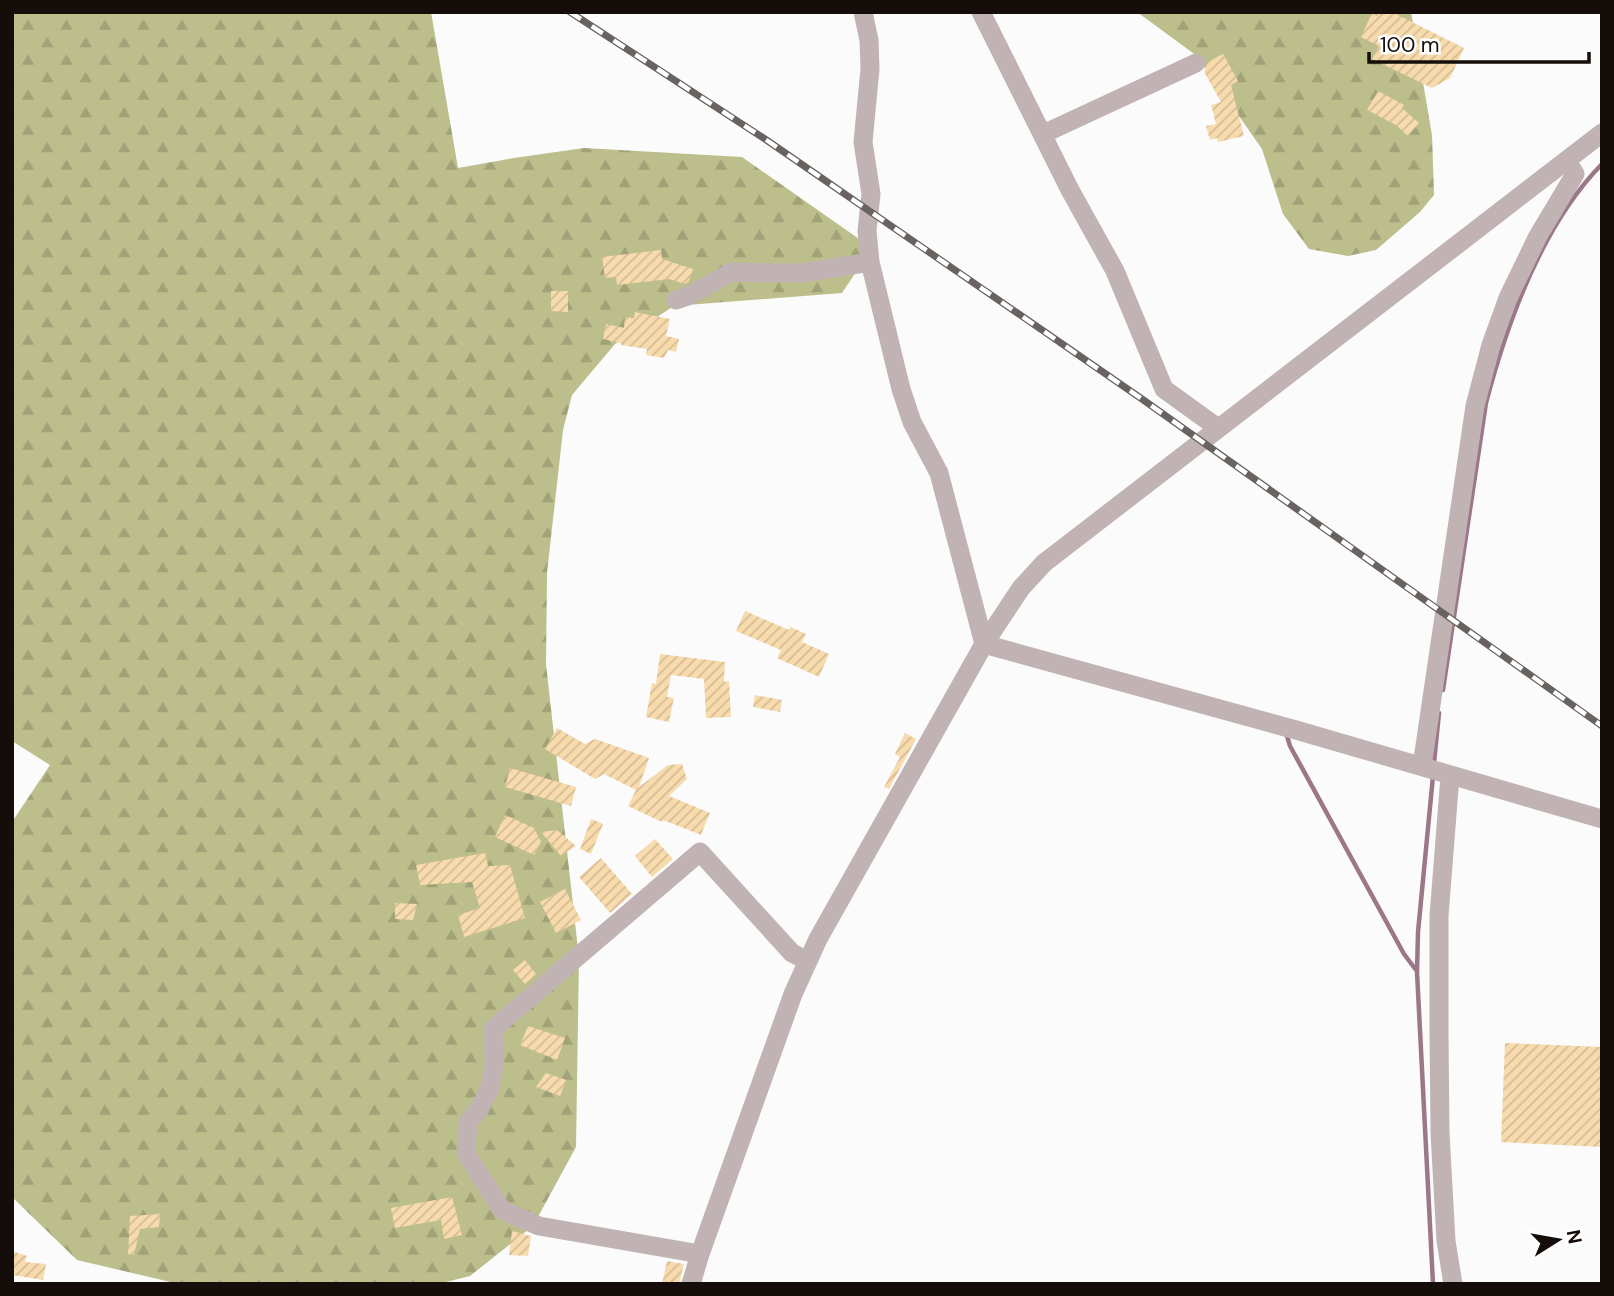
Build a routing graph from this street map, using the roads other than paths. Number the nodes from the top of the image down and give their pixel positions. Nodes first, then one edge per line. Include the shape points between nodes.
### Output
1 (863, 12) edge
2 (981, 12) edge
3 (1196, 63) dead end
4 (1602, 133) edge
5 (1043, 134) junction
6 (1567, 161) junction
7 (870, 262) junction
8 (676, 300) dead end
9 (1218, 428) junction
10 (984, 644) junction
11 (1436, 771) junction
12 (1602, 819) edge
13 (808, 961) junction
14 (700, 1254) junction
15 (691, 1284) edge
16 (1453, 1284) edge

1 - 7 street via 870,69 863,142 871,194
2 - 5 street
3 - 5 street
4 - 6 street
5 - 9 street via 1115,271 1164,389
6 - 9 street
6 - 11 street via 1575,174 1508,298 1475,406
7 - 8 street via 802,273 732,272
7 - 10 street via 901,389 912,422 939,473
9 - 10 street via 1044,563 1021,588
10 - 11 street
10 - 13 street
11 - 12 street
11 - 16 street via 1440,1133
13 - 14 street
13 - 14 street via 792,953 701,852 493,1029 490,1088 468,1122 466,1153 502,1210 538,1226
14 - 15 street

